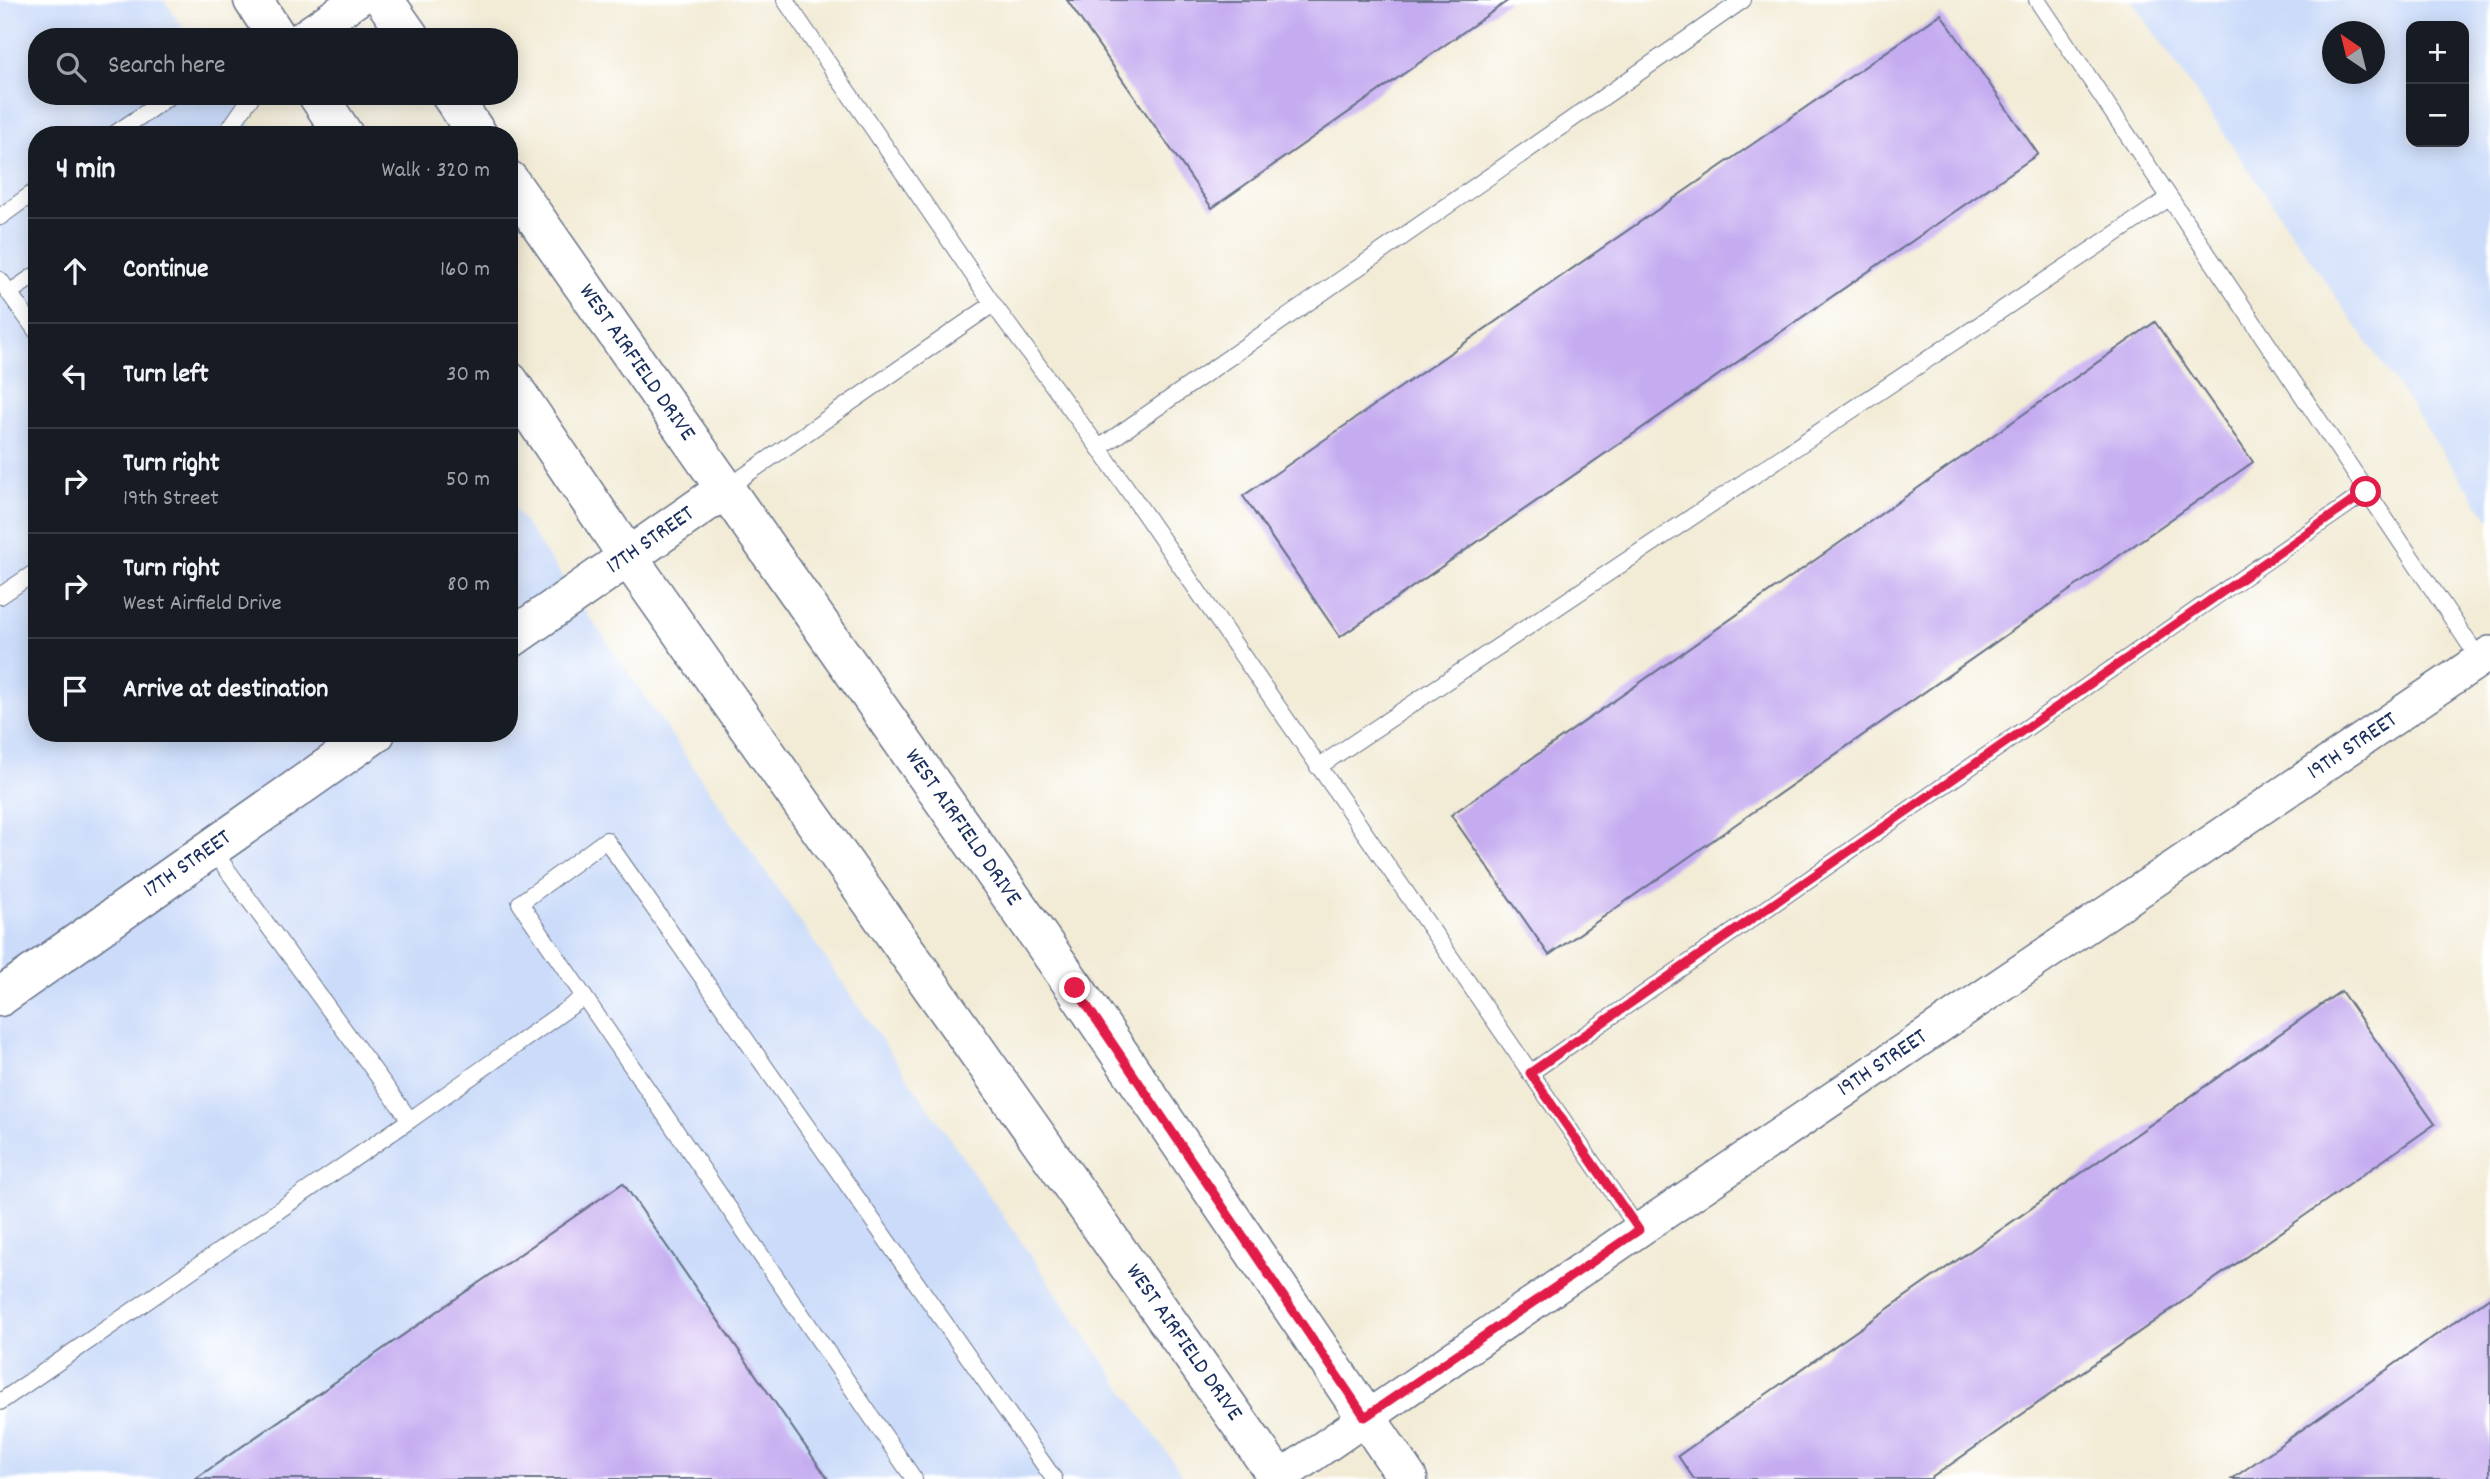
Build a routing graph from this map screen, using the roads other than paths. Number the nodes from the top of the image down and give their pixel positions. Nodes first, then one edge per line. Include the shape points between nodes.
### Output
1 (253, 0) edge
2 (356, 0) edge
3 (384, 0) edge
4 (785, 0) edge
5 (1743, 0) edge
6 (2037, 0) edge
7 (271, 28) edge
8 (316, 28) edge
9 (404, 28) edge
10 (157, 105) edge
11 (246, 105) edge
12 (324, 105) edge
13 (457, 105) edge
14 (126, 126) edge
15 (231, 126) edge
16 (338, 126) edge
17 (472, 126) edge
18 (518, 193) edge
19 (28, 197) edge
20 (2169, 198) junction
21 (0, 217) edge
22 (28, 277) edge
23 (5, 286) edge
24 (993, 304) junction
25 (28, 319) edge
26 (518, 394) edge
27 (1099, 448) junction
28 (724, 490) junction
29 (2366, 492) junction
30 (628, 557) junction
31 (28, 577) edge
32 (0, 596) edge
33 (518, 634) edge
34 (2485, 657) edge
35 (363, 742) edge
36 (1318, 767) junction
37 (212, 849) junction
38 (584, 997) junction
39 (0, 998) edge
40 (1530, 1073) junction
41 (410, 1120) junction
42 (1639, 1230) junction
43 (0, 1402) edge
44 (1365, 1417) junction
45 (914, 1479) edge
46 (1054, 1479) edge
47 (1278, 1479) edge
48 (1408, 1479) edge

1 - 7 street
2 - 8 street
3 - 9 street
4 - 24 lane
5 - 27 lane
6 - 20 lane
10 - 14 lane
11 - 15 lane
12 - 16 street
13 - 17 street
18 - 28 street, WEST AIRFIELD DRIVE
19 - 21 lane
20 - 29 lane
20 - 36 lane
22 - 23 lane
23 - 25 lane
24 - 27 lane
24 - 28 lane
26 - 30 street, WEST AIRFIELD DRIVE
27 - 36 lane
28 - 30 street, 17TH STREET
28 - 44 street, WEST AIRFIELD DRIVE via 1075,988
29 - 34 lane
29 - 40 lane
30 - 33 street, 17TH STREET
30 - 47 street, WEST AIRFIELD DRIVE
31 - 32 lane
34 - 42 street, 19TH STREET
35 - 37 street, 17TH STREET
36 - 40 lane
37 - 39 street, 17TH STREET
37 - 41 lane
38 - 41 lane
38 - 45 lane
38 - 46 lane via 520,903 606,840
40 - 42 lane
41 - 43 lane
42 - 44 street, 19TH STREET
44 - 47 street, 19TH STREET
44 - 48 street, WEST AIRFIELD DRIVE

